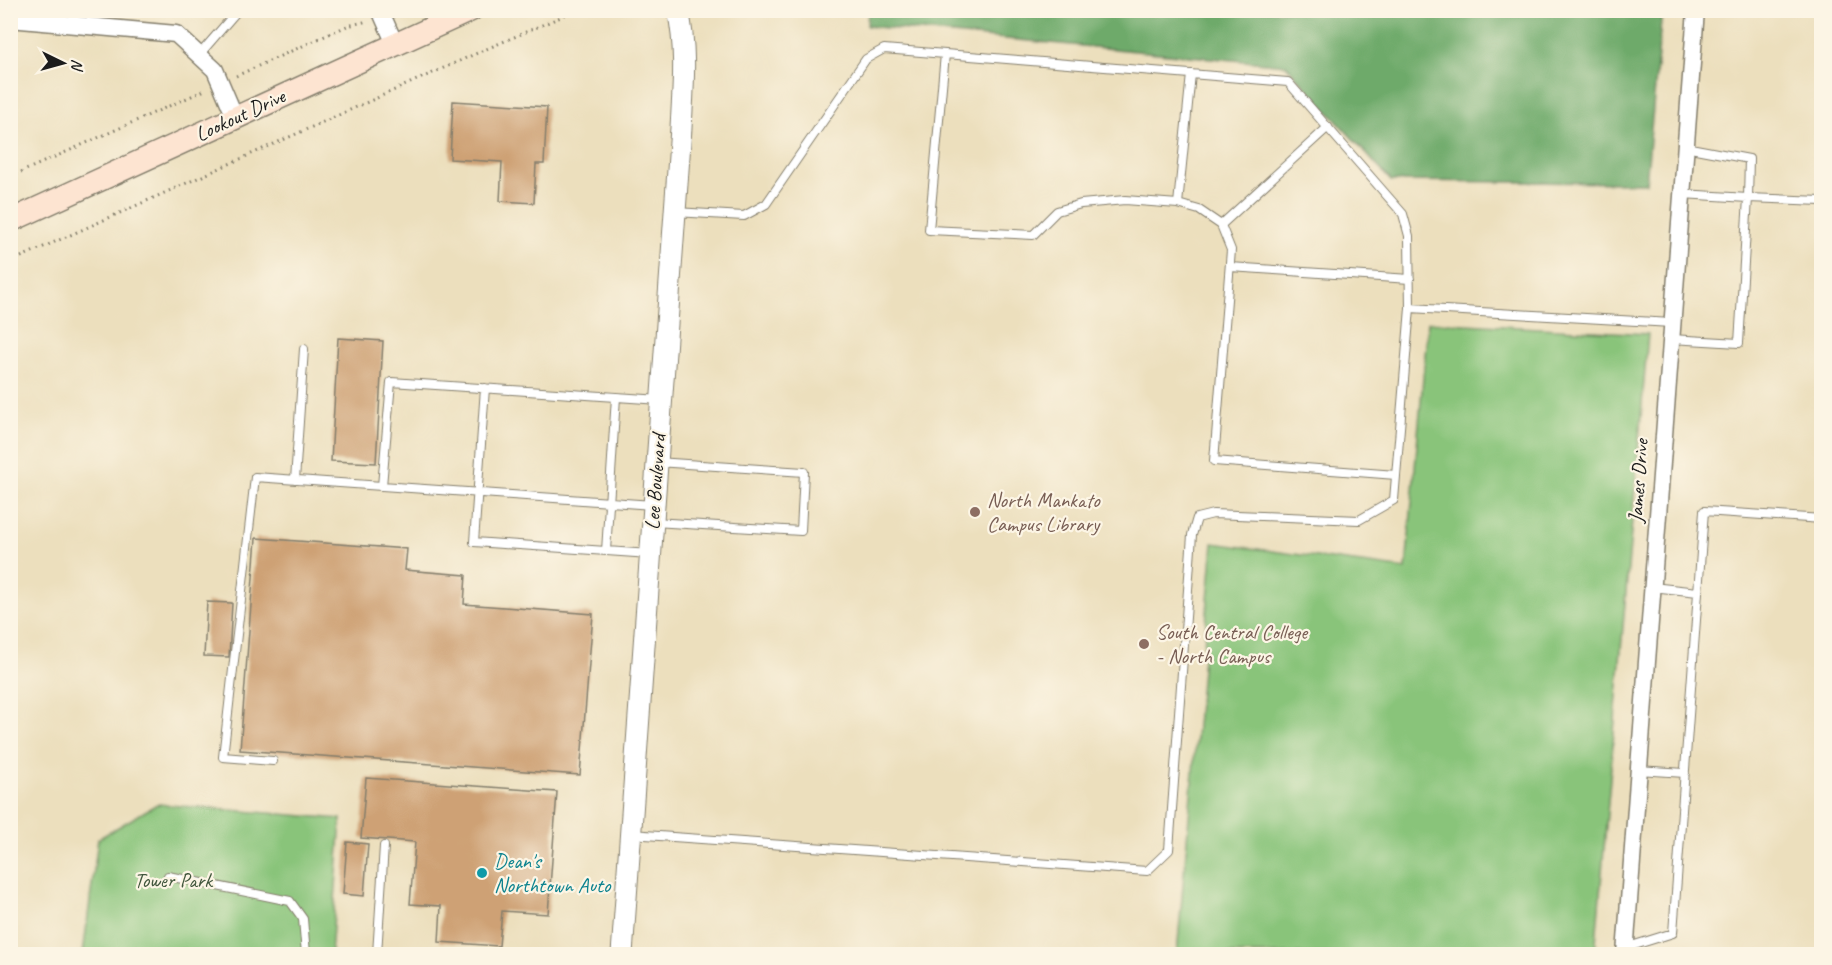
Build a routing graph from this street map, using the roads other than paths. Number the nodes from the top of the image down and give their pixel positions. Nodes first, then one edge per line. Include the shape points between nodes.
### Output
1 (238, 10) edge
2 (471, 10) edge
3 (678, 10) edge
4 (1696, 10) edge
5 (381, 12) edge
6 (73, 18) edge
7 (10, 19) edge
8 (395, 44) junction
9 (945, 54) junction
10 (199, 55) junction
11 (1191, 74) junction
12 (235, 117) junction
13 (1328, 127) junction
14 (1685, 147) junction
15 (1682, 194) junction
16 (1748, 198) junction
17 (1821, 201) edge
18 (1178, 204) junction
19 (675, 212) junction
20 (10, 221) edge
21 (1221, 225) junction
22 (1230, 267) junction
23 (1410, 279) junction
24 (1410, 308) junction
25 (1672, 331) junction
26 (304, 349) dead end
27 (485, 388) junction
28 (616, 397) junction
29 (661, 400) junction
30 (657, 462) junction
31 (1396, 475) junction
32 (295, 480) junction
33 (382, 486) junction
34 (478, 493) junction
35 (610, 502) junction
36 (653, 513) junction
37 (1821, 519) edge
38 (606, 551) junction
39 (650, 554) junction
40 (1652, 588) junction
41 (1698, 591) junction
42 (273, 761) dead end
43 (1638, 770) junction
44 (1685, 773) junction
45 (631, 834) junction
46 (384, 846) dead end
47 (168, 876) dead end
48 (1625, 951) edge
49 (306, 954) edge
50 (377, 954) edge
51 (622, 954) edge

1 - 10 lane
2 - 8 main road, Lookout Drive
3 - 19 street, Lee Boulevard via 684,65
4 - 14 street, James Drive
5 - 8 street
6 - 7 street
6 - 10 street via 176,34
8 - 12 main road, Lookout Drive
9 - 11 lane
9 - 18 lane via 929,230 1033,235 1057,211 1081,204 1125,200
9 - 19 lane via 884,49 866,59 766,204 744,216
10 - 12 street via 216,70
11 - 13 lane via 1288,82
11 - 18 lane
12 - 20 main road, Lookout Drive
13 - 21 lane
13 - 23 lane via 1403,214 1409,236
14 - 15 street, James Drive
14 - 16 lane via 1749,159
15 - 16 lane
15 - 25 street, James Drive
16 - 17 lane
16 - 25 lane via 1739,343
18 - 21 lane via 1199,210
19 - 29 street, Lee Boulevard
21 - 22 lane via 1231,250
22 - 23 lane
22 - 31 lane via 1214,461
23 - 24 lane
24 - 25 lane
24 - 31 lane
25 - 40 street, James Drive
26 - 32 lane
27 - 28 lane
27 - 33 lane via 391,382
27 - 34 lane
28 - 29 lane
28 - 35 lane
29 - 30 street, Lee Boulevard
30 - 36 street, Lee Boulevard
30 - 36 lane via 804,472 801,531
31 - 45 lane via 1394,500 1359,520 1213,514 1197,518 1192,535 1169,850 1147,871
32 - 33 lane
32 - 42 lane via 255,477 223,757
33 - 34 lane
34 - 35 lane
34 - 38 lane via 474,542
35 - 36 lane
35 - 38 lane
36 - 39 street, Lee Boulevard
37 - 41 lane via 1704,511
38 - 39 lane
39 - 45 street, Lee Boulevard
40 - 41 lane
40 - 43 street, James Drive
41 - 44 lane
43 - 44 lane
43 - 48 street, James Drive
44 - 48 lane via 1673,933
45 - 51 street, Lee Boulevard
46 - 50 lane
47 - 49 lane via 290,901 303,919

